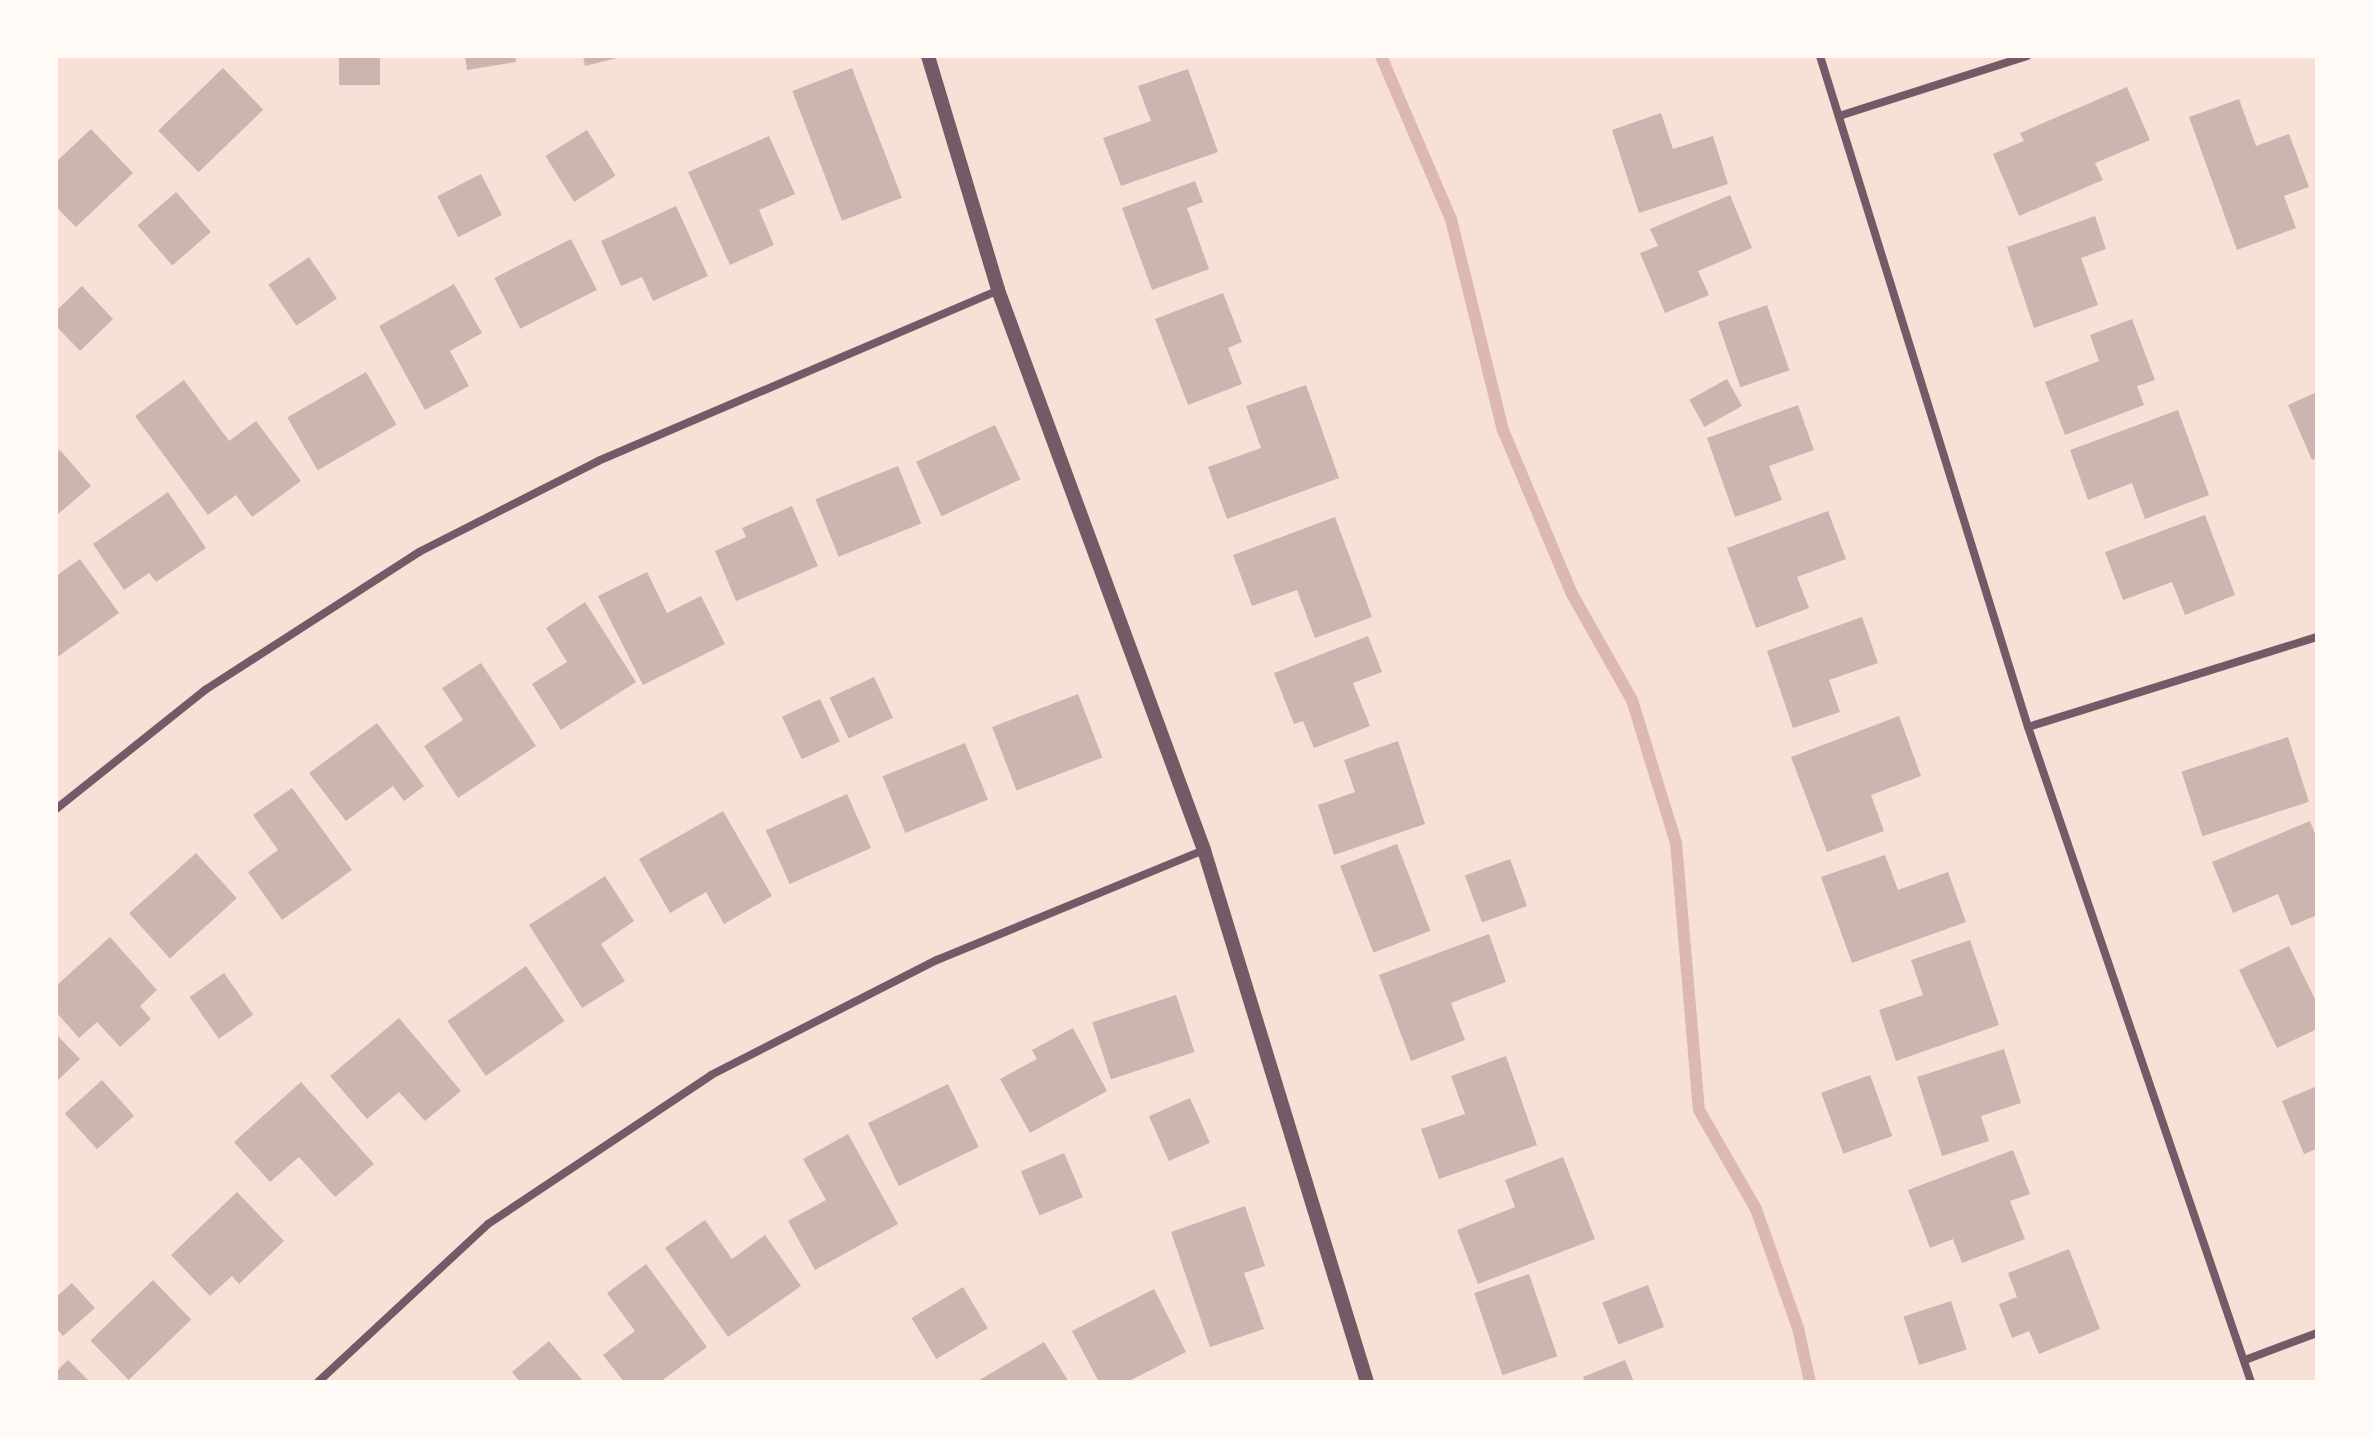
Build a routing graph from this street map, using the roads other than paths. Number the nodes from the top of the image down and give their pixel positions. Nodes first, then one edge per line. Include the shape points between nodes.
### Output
1 (928, 56) edge
2 (1820, 56) edge
3 (2027, 56) edge
4 (1839, 116) junction
5 (998, 290) junction
6 (2317, 637) edge
7 (2028, 727) junction
8 (56, 809) edge
9 (1204, 850) junction
10 (2317, 1333) edge
11 (2245, 1360) junction
12 (318, 1382) edge
13 (1367, 1382) edge
14 (2251, 1382) edge

1 - 5 street
2 - 4 street
3 - 4 street
4 - 7 street
5 - 8 street via 598,461 419,552 205,690
5 - 9 street
6 - 7 street
7 - 11 street
9 - 12 street via 937,960 711,1075 488,1224
9 - 13 street
10 - 11 street
11 - 14 street

